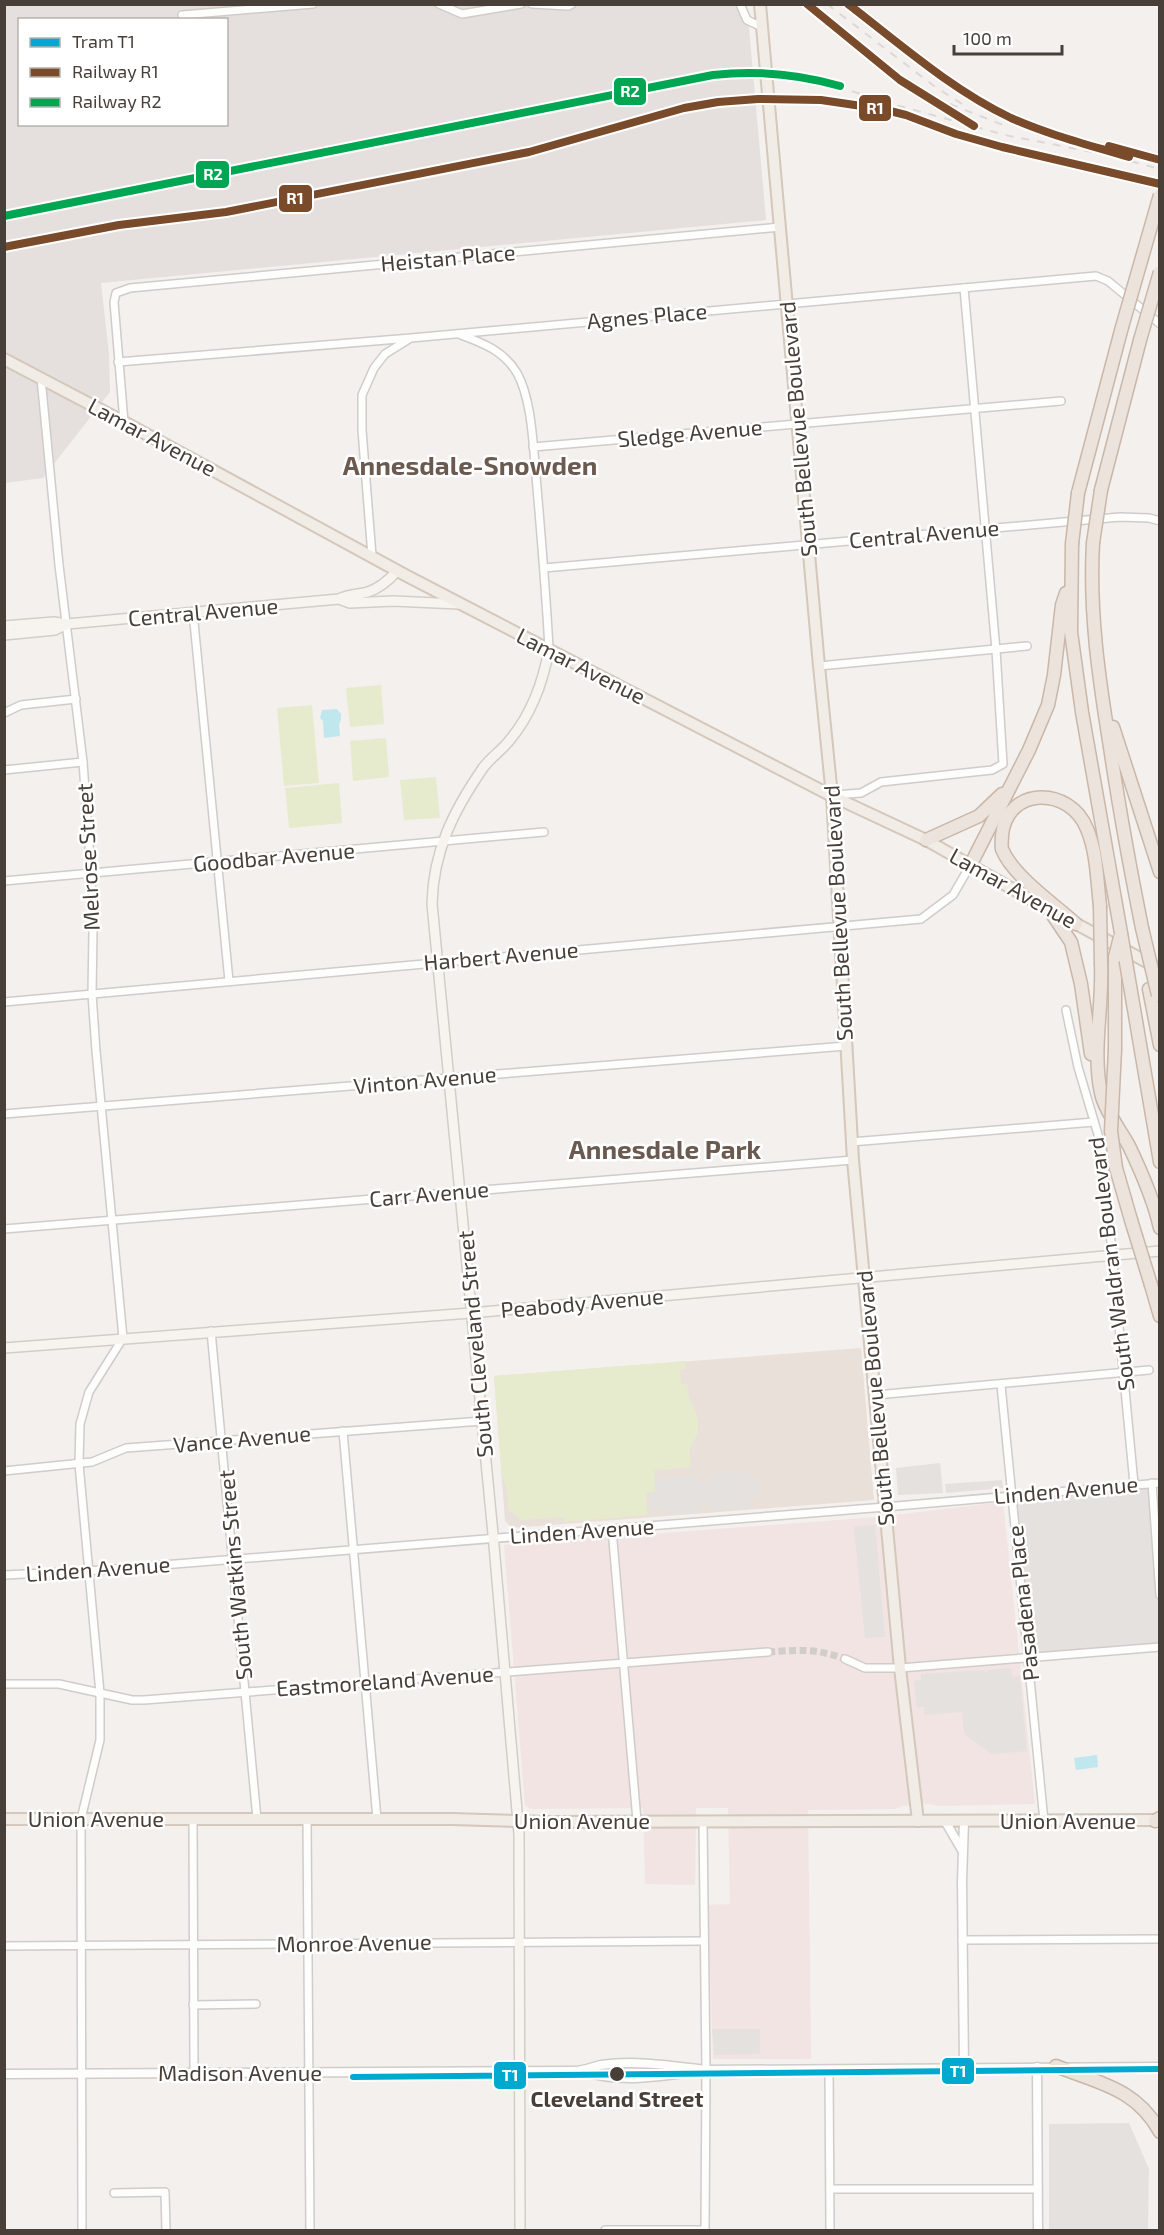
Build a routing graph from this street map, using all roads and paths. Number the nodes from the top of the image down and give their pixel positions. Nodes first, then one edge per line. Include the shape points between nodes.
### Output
1 (314, 4) edge
2 (439, 4) edge
3 (520, 4) edge
4 (532, 4) edge
5 (572, 4) edge
6 (740, 4) edge
7 (760, 4) edge
8 (182, 15) dead end
9 (762, 27) junction
10 (1160, 195) edge
11 (780, 227) junction
12 (1160, 272) edge
13 (964, 288) junction
14 (787, 303) junction
15 (1160, 324) edge
16 (458, 333) junction
17 (411, 338) junction
18 (4, 359) edge
19 (118, 362) junction
20 (41, 378) junction
21 (1062, 400) dead end
22 (975, 407) junction
23 (124, 422) junction
24 (798, 423) junction
25 (533, 447) junction
26 (1160, 521) edge
27 (985, 529) junction
28 (808, 544) junction
29 (372, 556) junction
30 (544, 568) junction
31 (397, 571) junction
32 (1070, 584) junction
33 (339, 599) junction
34 (460, 604) junction
35 (193, 612) junction
36 (68, 624) junction
37 (4, 626) edge
38 (4, 635) edge
39 (1027, 646) dead end
40 (549, 649) junction
41 (996, 650) junction
42 (819, 666) junction
43 (1100, 686) junction
44 (76, 699) junction
45 (4, 713) edge
46 (82, 762) junction
47 (4, 770) edge
48 (1010, 786) junction
49 (832, 796) junction
50 (544, 832) dead end
51 (926, 840) junction
52 (442, 842) junction
53 (218, 862) junction
54 (971, 864) junction
55 (1160, 872) edge
56 (91, 873) junction
57 (4, 881) edge
58 (1048, 908) junction
59 (1076, 924) junction
60 (839, 926) junction
61 (1121, 933) junction
62 (438, 962) junction
63 (1160, 969) edge
64 (229, 981) junction
65 (92, 994) junction
66 (1156, 994) edge
67 (4, 1002) edge
68 (1066, 1010) dead end
69 (846, 1046) junction
70 (1160, 1046) edge
71 (449, 1078) junction
72 (1101, 1095) junction
73 (100, 1106) junction
74 (4, 1114) edge
75 (1094, 1122) junction
76 (851, 1142) junction
77 (853, 1160) junction
78 (1160, 1162) edge
79 (459, 1191) junction
80 (111, 1221) junction
81 (1158, 1222) edge
82 (4, 1229) edge
83 (1160, 1251) edge
84 (1112, 1256) junction
85 (865, 1278) junction
86 (471, 1312) junction
87 (1160, 1316) edge
88 (212, 1331) junction
89 (123, 1338) junction
90 (4, 1348) edge
91 (1149, 1370) dead end
92 (1124, 1372) junction
93 (1001, 1385) junction
94 (876, 1395) junction
95 (482, 1421) junction
96 (343, 1431) junction
97 (222, 1441) junction
98 (79, 1464) junction
99 (4, 1471) edge
100 (1156, 1483) edge
101 (1134, 1484) junction
102 (1011, 1495) junction
103 (885, 1507) junction
104 (612, 1529) junction
105 (493, 1538) junction
106 (353, 1549) junction
107 (233, 1559) junction
108 (88, 1571) junction
109 (4, 1575) edge
110 (1160, 1595) edge
111 (1160, 1647) edge
112 (768, 1652) tunnel mouth
113 (845, 1659) tunnel mouth
114 (1029, 1659) junction
115 (624, 1663) junction
116 (900, 1668) junction
117 (505, 1671) junction
118 (365, 1683) junction
119 (4, 1684) edge
120 (245, 1692) junction
121 (100, 1693) junction
122 (4, 1819) edge
123 (81, 1819) junction
124 (193, 1819) junction
125 (257, 1819) junction
126 (377, 1819) junction
127 (307, 1820) junction
128 (1158, 1820) edge
129 (518, 1821) junction
130 (637, 1821) junction
131 (703, 1821) junction
132 (918, 1821) junction
133 (945, 1821) junction
134 (1044, 1821) junction
135 (964, 1822) junction
136 (962, 1850) junction
137 (1160, 1939) edge
138 (962, 1940) junction
139 (704, 1941) junction
140 (518, 1943) junction
141 (306, 1944) junction
142 (192, 1945) junction
143 (4, 1946) edge
144 (81, 1947) junction
145 (256, 2004) dead end
146 (193, 2005) junction
147 (964, 2067) junction
148 (1037, 2067) junction
149 (1056, 2067) junction
150 (1160, 2067) edge
151 (829, 2069) junction
152 (706, 2070) junction
153 (194, 2072) junction
154 (518, 2072) junction
155 (309, 2073) junction
156 (4, 2074) edge
157 (82, 2074) junction
158 (1160, 2132) edge
159 (830, 2189) junction
160 (1037, 2189) junction
161 (114, 2193) dead end
162 (82, 2230) edge
163 (166, 2230) edge
164 (310, 2230) edge
165 (520, 2230) edge
166 (605, 2230) edge
167 (705, 2230) edge
168 (830, 2230) edge
169 (1038, 2230) edge

1 - 8 street
2 - 3 street via 462,14
4 - 5 street
6 - 9 street via 747,20
7 - 9 main road, South Bellevue Boulevard
9 - 11 main road, South Bellevue Boulevard
10 - 32 highway, bridge via 1092,432 1078,493
11 - 14 main road, South Bellevue Boulevard
11 - 19 street, Heistan Place via 130,288 116,293 114,302
12 - 43 highway, bridge via 1101,490 1093,543 1091,600
13 - 14 street, Agnes Place
13 - 15 street, Agnes Place via 1096,276 1108,281
13 - 22 street
14 - 16 street, Agnes Place
14 - 24 main road, South Bellevue Boulevard
16 - 17 street, Agnes Place
16 - 25 street via 493,347 516,372 525,395
17 - 19 street, Agnes Place
17 - 29 street via 385,354 362,395
18 - 20 main road, Lamar Avenue
19 - 23 street
20 - 23 main road, Lamar Avenue
20 - 36 street, Melrose Street
21 - 22 street, Sledge Avenue
22 - 24 street, Sledge Avenue
22 - 27 street
23 - 29 main road, Lamar Avenue
24 - 25 street, Sledge Avenue
24 - 28 main road, South Bellevue Boulevard
25 - 30 street
26 - 27 street, Central Avenue via 1120,517
27 - 28 street, Central Avenue
27 - 41 street
28 - 30 street, Central Avenue
28 - 42 main road, South Bellevue Boulevard
29 - 31 main road, Lamar Avenue
30 - 40 street
31 - 33 main road, Central Avenue via 381,586
31 - 34 main road, Lamar Avenue
32 - 48 highway via 1062,605 1048,705
32 - 61 highway via 1074,655
33 - 34 main road, Central Avenue via 350,603
33 - 35 main road, Central Avenue
34 - 40 main road, Lamar Avenue
35 - 36 main road, Central Avenue
35 - 53 street
36 - 37 main road, Central Avenue
36 - 38 main road, Central Avenue via 55,630
36 - 44 street, Melrose Street
39 - 41 street
40 - 49 main road, Lamar Avenue
40 - 52 main road, South Cleveland Street via 544,677 529,710 461,802
41 - 42 street
41 - 49 street via 1003,764 992,770 881,782 855,795
42 - 49 main road, South Bellevue Boulevard
43 - 55 highway
43 - 66 highway, bridge via 1126,848
44 - 45 street via 21,705
44 - 46 street, Melrose Street
46 - 47 street
46 - 56 street, Melrose Street
48 - 51 highway via 979,816
48 - 54 highway
49 - 51 main road, Lamar Avenue
49 - 60 main road, South Bellevue Boulevard
50 - 52 street, Goodbar Avenue
51 - 54 main road, Lamar Avenue
52 - 53 street, Goodbar Avenue
52 - 62 main road, South Cleveland Street via 432,885
53 - 56 street, Goodbar Avenue
53 - 64 street
54 - 58 main road, Lamar Avenue
54 - 60 street, Harbert Avenue via 953,895 921,919
56 - 57 street, Goodbar Avenue
56 - 65 street, Melrose Street
58 - 59 main road, Lamar Avenue
58 - 72 highway via 1071,942
59 - 63 main road, Lamar Avenue
59 - 72 highway, bridge via 1012,867 1001,847 1003,823 1018,805 1034,797 1047,797 1070,806 1087,829 1091,843 1100,906 1102,987 1097,1052
60 - 62 street, Harbert Avenue
60 - 69 main road, South Bellevue Boulevard
61 - 78 highway, bridge
61 - 87 highway, bridge via 1115,957 1111,1131 1116,1167
62 - 64 street, Harbert Avenue
62 - 71 main road, South Cleveland Street
64 - 65 street, Harbert Avenue
65 - 67 street, Harbert Avenue
65 - 73 street, Melrose Street
66 - 70 highway
68 - 75 street, South Waldran Boulevard
69 - 71 street, Vinton Avenue
69 - 76 main road, South Bellevue Boulevard
71 - 73 street, Vinton Avenue
71 - 79 main road, South Cleveland Street
72 - 81 highway via 1130,1148
73 - 74 street, Vinton Avenue
73 - 80 street, Melrose Street
75 - 76 street
75 - 84 street, South Waldran Boulevard via 1102,1148
76 - 77 main road, South Bellevue Boulevard
77 - 79 street, Carr Avenue
77 - 85 main road, South Bellevue Boulevard
79 - 80 street, Carr Avenue
79 - 86 main road, South Cleveland Street
80 - 82 street, Carr Avenue
80 - 89 street, Melrose Street
83 - 84 main road, Peabody Avenue
84 - 85 main road, Peabody Avenue
84 - 92 street, South Waldran Boulevard
85 - 86 main road, Peabody Avenue
85 - 94 main road, South Bellevue Boulevard
86 - 88 main road, Peabody Avenue
86 - 95 main road, South Cleveland Street
88 - 89 main road, Peabody Avenue
88 - 97 street, South Watkins Street
89 - 90 main road, Peabody Avenue
89 - 98 street via 89,1392 80,1424
91 - 92 street
92 - 93 street
92 - 101 street, South Waldran Boulevard
93 - 94 street
93 - 102 street, Pasadena Place
94 - 103 main road, South Bellevue Boulevard
95 - 96 street, Vance Avenue
95 - 105 main road, South Cleveland Street
96 - 97 street, Vance Avenue
96 - 106 street
97 - 98 street, Vance Avenue via 126,1448
97 - 107 street, South Watkins Street
98 - 99 street, Vance Avenue
98 - 108 street
100 - 101 street, Linden Avenue
100 - 110 street
101 - 102 street, Linden Avenue
102 - 103 street, Linden Avenue
102 - 114 street, Pasadena Place
103 - 104 street, Linden Avenue
103 - 116 main road, South Bellevue Boulevard
104 - 105 street, Linden Avenue
104 - 115 street
105 - 106 street, Linden Avenue
105 - 117 main road, South Cleveland Street
106 - 107 street, Linden Avenue
106 - 118 street
107 - 108 street, Linden Avenue
107 - 120 street, South Watkins Street
108 - 109 street, Linden Avenue
108 - 121 street
111 - 114 street
112 - 115 street, Eastmoreland Avenue
113 - 116 street via 865,1668
114 - 116 street
114 - 134 street, Pasadena Place
115 - 117 street, Eastmoreland Avenue
115 - 130 street
116 - 132 main road, South Bellevue Boulevard
117 - 118 street, Eastmoreland Avenue
117 - 129 main road, South Cleveland Street
118 - 120 street, Eastmoreland Avenue
118 - 126 street
119 - 121 street, Eastmoreland Avenue via 59,1684
120 - 121 street, Eastmoreland Avenue via 144,1700
120 - 125 street, South Watkins Street
121 - 123 street via 100,1740
122 - 123 main road, Union Avenue
123 - 124 main road, Union Avenue
123 - 144 street
124 - 125 main road, Union Avenue
124 - 142 street
125 - 127 main road, Union Avenue
126 - 127 main road, Union Avenue
126 - 129 main road, Union Avenue
127 - 141 street
128 - 134 main road, Union Avenue
129 - 130 main road, Union Avenue
129 - 140 main road, South Cleveland Street
130 - 131 main road, Union Avenue
131 - 132 main road, Union Avenue
131 - 139 street
132 - 133 main road, Union Avenue
133 - 135 main road, Union Avenue
133 - 136 street
134 - 135 main road, Union Avenue
135 - 136 street
136 - 138 street
137 - 138 street
138 - 147 street
139 - 140 street, Monroe Avenue
139 - 152 street
140 - 141 street, Monroe Avenue
140 - 154 main road, South Cleveland Street
141 - 142 street, Monroe Avenue
141 - 155 street
142 - 144 street, Monroe Avenue
142 - 146 street
143 - 144 street, Monroe Avenue
144 - 157 street
145 - 146 street
146 - 153 street
147 - 148 street, Madison Avenue
147 - 151 street, Madison Avenue
148 - 149 street, Madison Avenue
148 - 160 street
149 - 150 street, Madison Avenue
149 - 158 highway via 1122,2092 1144,2110
151 - 152 street, Madison Avenue
151 - 159 street
152 - 154 street, Madison Avenue via 602,2065 583,2071
152 - 167 street
153 - 155 street, Madison Avenue
153 - 157 street, Madison Avenue
154 - 155 street, Madison Avenue
154 - 165 main road, South Cleveland Street
155 - 164 street
156 - 157 street, Madison Avenue
157 - 162 street
159 - 160 street
159 - 168 street
160 - 169 street
161 - 163 street via 165,2192
166 - 167 street

